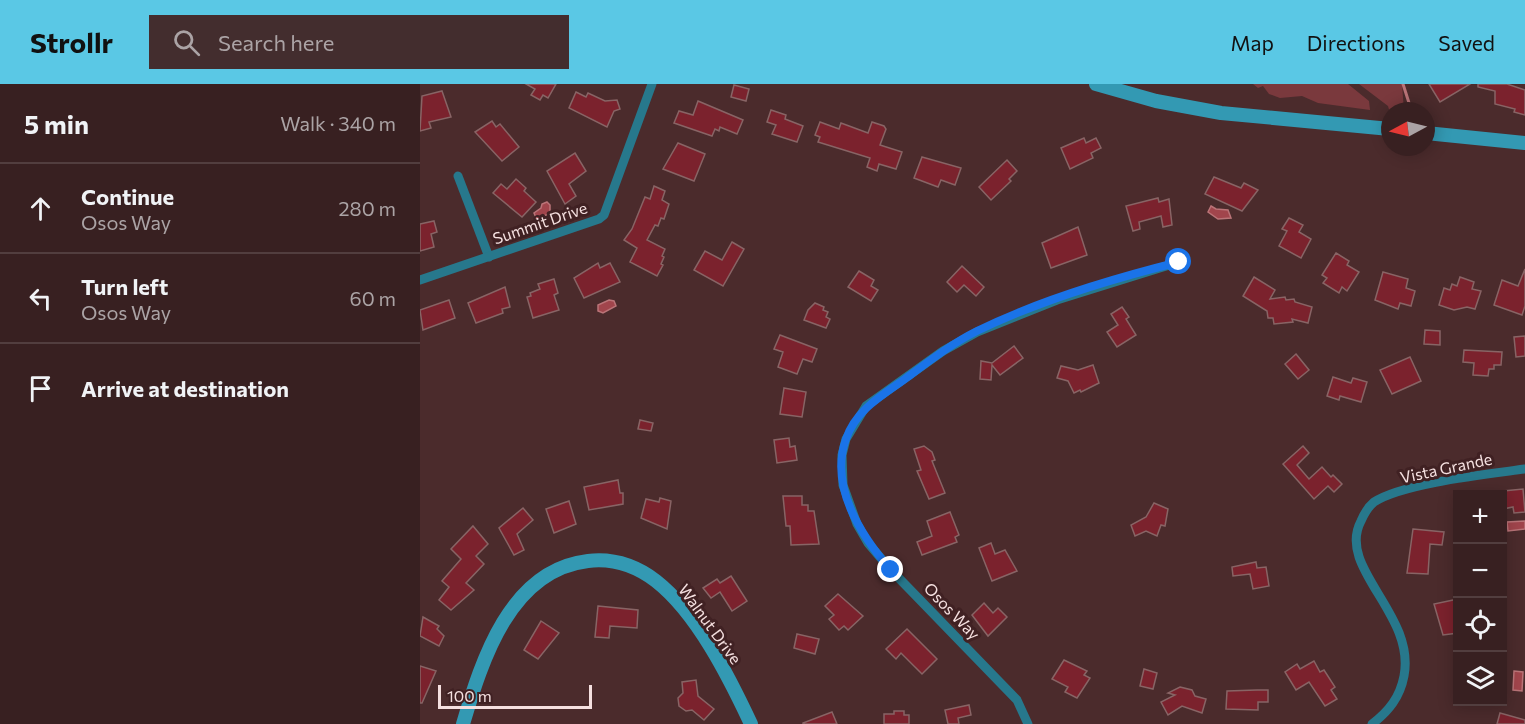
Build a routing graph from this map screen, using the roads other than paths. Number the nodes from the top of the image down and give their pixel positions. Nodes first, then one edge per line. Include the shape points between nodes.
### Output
1 (1096, 84) edge
2 (648, 85) edge
3 (1381, 128) edge
4 (1435, 134) edge
5 (1525, 143) edge
6 (458, 176) dead end
7 (489, 257) junction
8 (1179, 262) dead end
9 (420, 280) edge
10 (1525, 469) edge
11 (464, 724) edge
12 (751, 724) edge
13 (1029, 724) edge
14 (1372, 724) edge

1 - 3 street via 1156,101 1221,113
2 - 7 street, Summit Drive via 604,215
4 - 5 street
6 - 7 street
7 - 9 street, Summit Drive
8 - 13 street, Osos Way via 1057,300 977,332 866,406 846,439 843,485 868,543 1017,700
10 - 14 street, Vista Grande via 1438,482 1375,502 1366,511 1356,540 1359,560 1392,613 1406,647 1403,683 1388,712
11 - 12 street, Walnut Drive via 478,674 496,635 527,591 559,568 599,560 630,565 672,597 721,665

